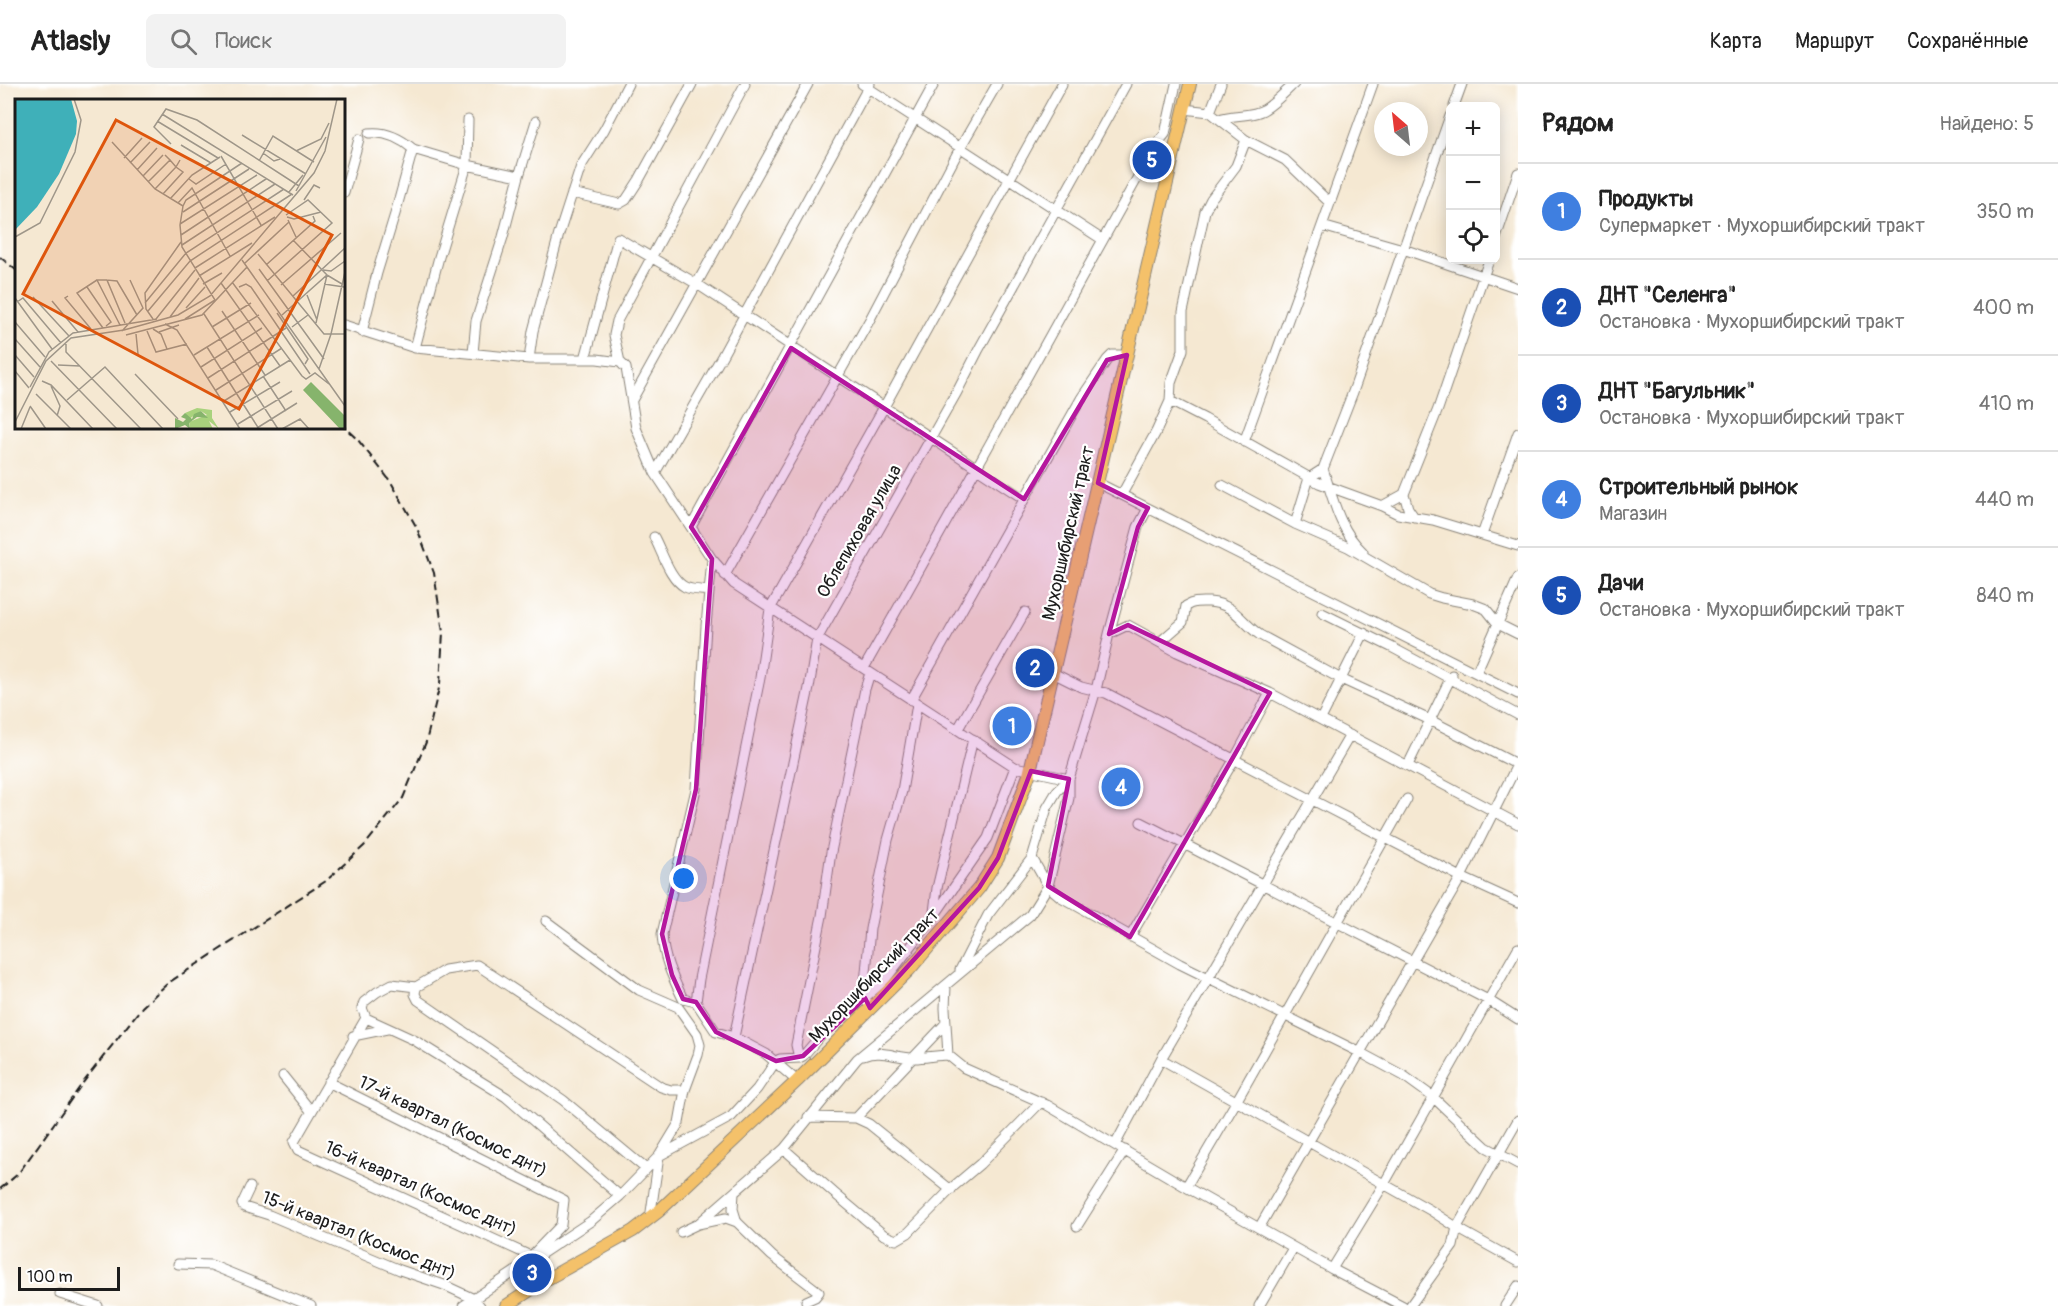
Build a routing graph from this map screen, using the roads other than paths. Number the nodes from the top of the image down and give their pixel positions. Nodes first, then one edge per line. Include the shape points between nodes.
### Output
1 (628, 84) edge
2 (692, 84) edge
3 (745, 84) edge
4 (808, 84) edge
5 (934, 84) edge
6 (997, 84) edge
7 (1062, 84) edge
8 (1126, 84) edge
9 (1190, 84) edge
10 (1221, 84) edge
11 (1294, 84) edge
12 (1373, 84) edge
13 (1462, 84) edge
14 (866, 85) edge
15 (1175, 89) edge
16 (1455, 102) edge
17 (1185, 107) junction
18 (1210, 112) junction
19 (915, 118) junction
20 (1219, 119) junction
21 (468, 120) dead end
22 (536, 121) dead end
23 (1446, 127) edge
24 (369, 133) dead end
25 (359, 139) dead end
26 (1246, 140) junction
27 (413, 148) junction
28 (960, 148) junction
29 (467, 165) junction
30 (1518, 173) edge
31 (519, 176) junction
32 (1009, 180) junction
33 (345, 189) edge
34 (572, 193) junction
35 (1330, 202) junction
36 (1057, 210) junction
37 (1322, 226) junction
38 (1500, 226) edge
39 (1103, 240) junction
40 (1403, 249) junction
41 (651, 256) junction
42 (1488, 264) edge
43 (1484, 275) junction
44 (697, 284) junction
45 (1518, 288) edge
46 (743, 314) junction
47 (345, 326) edge
48 (362, 332) junction
49 (415, 348) junction
50 (791, 348) junction
51 (472, 353) junction
52 (1127, 355) junction
53 (529, 359) junction
54 (585, 359) junction
55 (620, 362) junction
56 (837, 376) junction
57 (632, 400) junction
58 (1170, 401) junction
59 (884, 407) junction
60 (1518, 433) edge
61 (931, 438) junction
62 (1244, 442) junction
63 (977, 469) junction
64 (1323, 469) junction
65 (655, 473) junction
66 (1309, 478) junction
67 (1098, 483) junction
68 (1222, 485) dead end
69 (1329, 486) junction
70 (1122, 494) junction
71 (1404, 495) junction
72 (1024, 499) junction
73 (1382, 506) junction
74 (1148, 508) junction
75 (1414, 517) junction
76 (1295, 524) junction
77 (691, 527) junction
78 (1482, 535) junction
79 (654, 537) dead end
80 (1518, 546) edge
81 (712, 559) junction
82 (1376, 563) junction
83 (725, 575) junction
84 (1518, 578) edge
85 (709, 591) junction
86 (770, 609) junction
87 (1025, 612) dead end
88 (1322, 613) dead end
89 (1498, 624) junction
90 (1364, 633) junction
91 (1108, 634) junction
92 (1518, 634) edge
93 (817, 639) junction
94 (1160, 642) junction
95 (1457, 664) junction
96 (867, 671) junction
97 (1053, 673) junction
98 (1476, 673) junction
99 (1450, 678) junction
100 (1341, 679) junction
101 (1096, 690) junction
102 (1270, 693) junction
103 (1518, 694) edge
104 (914, 702) junction
105 (1518, 715) edge
106 (1321, 719) junction
107 (1430, 720) junction
108 (958, 729) junction
109 (1350, 735) junction
110 (973, 739) junction
111 (1234, 760) junction
112 (1518, 764) edge
113 (1408, 765) junction
114 (1015, 767) junction
115 (1030, 771) junction
116 (1069, 779) junction
117 (1407, 799) dead end
118 (1312, 800) junction
119 (1493, 811) junction
120 (1141, 822) dead end
121 (1518, 824) edge
122 (1386, 838) junction
123 (1184, 845) junction
124 (1032, 858) junction
125 (1461, 877) junction
126 (1048, 886) junction
127 (1261, 886) junction
128 (1518, 903) edge
129 (934, 914) junction
130 (546, 921) dead end
131 (1335, 923) junction
132 (1130, 937) junction
133 (1518, 948) edge
134 (1413, 962) junction
135 (958, 974) junction
136 (1207, 978) junction
137 (946, 986) junction
138 (416, 987) junction
139 (1488, 1000) junction
140 (696, 1002) junction
141 (681, 1003) junction
142 (868, 1003) junction
143 (1284, 1015) junction
144 (366, 1018) junction
145 (1518, 1019) edge
146 (946, 1023) junction
147 (387, 1029) junction
148 (353, 1036) junction
149 (734, 1037) junction
150 (1361, 1053) junction
151 (948, 1054) junction
152 (799, 1058) junction
153 (914, 1058) junction
154 (857, 1059) junction
155 (1161, 1059) junction
156 (776, 1061) junction
157 (283, 1077) dead end
158 (328, 1082) junction
159 (797, 1082) junction
160 (685, 1090) junction
161 (1433, 1097) junction
162 (1041, 1102) junction
163 (1236, 1102) junction
164 (311, 1111) junction
165 (808, 1117) junction
166 (856, 1118) junction
167 (1518, 1120) edge
168 (1309, 1143) junction
169 (1115, 1144) junction
170 (784, 1149) junction
171 (1125, 1150) junction
172 (1499, 1155) junction
173 (659, 1156) junction
174 (1518, 1164) edge
175 (646, 1169) junction
176 (1384, 1184) junction
177 (250, 1187) dead end
178 (1186, 1187) junction
179 (951, 1190) junction
180 (734, 1193) junction
181 (620, 1196) junction
182 (650, 1219) junction
183 (737, 1222) junction
184 (698, 1224) junction
185 (1077, 1226) dead end
186 (1457, 1227) junction
187 (1259, 1228) junction
188 (681, 1232) dead end
189 (1293, 1248) junction
190 (532, 1257) junction
191 (1518, 1262) edge
192 (178, 1264) dead end
193 (1332, 1269) junction
194 (1518, 1286) edge
195 (60, 1294) dead end
196 (472, 1298) junction
197 (806, 1301) dead end
198 (98, 1306) edge
199 (311, 1306) edge
200 (463, 1306) edge
201 (480, 1306) edge
202 (506, 1306) edge
203 (1259, 1306) edge
204 (1403, 1306) edge
205 (1410, 1306) edge
206 (1505, 1306) edge

1 - 34 street via 581,166
2 - 34 street via 626,200 611,203
3 - 41 street
4 - 44 street
5 - 19 street
6 - 28 street
7 - 32 street
8 - 36 street, Облепиховая улица
9 - 17 main road, Мухоршибирский тракт
10 - 18 street
11 - 20 street via 1264,110
12 - 35 street
13 - 16 street
14 - 19 street
14 - 46 street via 798,218
15 - 17 street
15 - 39 street via 1165,134
17 - 18 street
17 - 52 main road, Мухоршибирский тракт
18 - 20 street
19 - 28 street
19 - 50 street
20 - 26 street
21 - 29 street
22 - 31 street
23 - 40 street
24 - 27 street via 400,139
25 - 33 street
26 - 35 street via 1285,160
26 - 58 street via 1236,166 1204,211 1183,312 1183,350 1171,383
27 - 29 street
27 - 48 street
28 - 32 street
28 - 56 street
29 - 31 street
29 - 49 street
30 - 38 street
31 - 51 street via 476,321
32 - 36 street
32 - 59 street
34 - 53 street via 532,331
35 - 37 street
36 - 39 street
36 - 61 street, Облепиховая улица
37 - 40 street
37 - 62 street
39 - 63 street
40 - 43 street
40 - 64 street
41 - 44 street
41 - 54 street via 618,238
41 - 55 street via 616,321 614,335
42 - 43 street
43 - 45 street
43 - 71 street
44 - 46 street
44 - 57 street
46 - 50 street
46 - 65 street
47 - 48 street
48 - 49 street
49 - 51 street
50 - 56 street
50 - 77 street
51 - 53 street
52 - 67 main road, Мухоршибирский тракт
52 - 72 street via 1112,355 1107,360
53 - 54 street
54 - 55 street
55 - 57 street via 626,368
56 - 59 street
56 - 83 street
57 - 65 street via 636,428
58 - 62 street
58 - 70 street
59 - 61 street
59 - 86 street
60 - 78 street
61 - 63 street
61 - 93 street, Облепиховая улица
62 - 66 street
63 - 72 street
63 - 96 street
64 - 66 street
64 - 69 street
65 - 77 street
66 - 69 street
66 - 76 street
67 - 70 street
67 - 97 main road, Мухоршибирский тракт
68 - 76 street
69 - 73 street
69 - 82 street via 1346,532
70 - 74 street
71 - 73 street
71 - 75 street
72 - 104 street
73 - 75 street
74 - 91 street via 1138,526
74 - 95 street
75 - 78 street
76 - 82 street
77 - 81 street
78 - 80 street
79 - 85 street via 677,580 692,589
81 - 83 street
81 - 85 street
82 - 89 street via 1429,594 1486,609
83 - 86 street
84 - 89 street
85 - 141 street via 696,789 662,934 663,949
86 - 93 street
86 - 140 street
87 - 108 street
88 - 90 street
89 - 92 street
89 - 98 street
90 - 99 street
90 - 100 street
91 - 94 street via 1128,625
91 - 101 street
93 - 96 street
93 - 149 street, Облепиховая улица
94 - 100 street via 1184,622 1186,606 1199,602 1229,606 1260,635
94 - 102 street
95 - 98 street
95 - 99 street
96 - 104 street
96 - 152 street via 804,995 796,1045
97 - 101 street
97 - 115 main road, Мухоршибирский тракт
98 - 103 street
99 - 105 street
99 - 107 street
100 - 106 street
100 - 107 street
101 - 111 street
101 - 116 street
102 - 106 street
102 - 111 street
104 - 108 street
104 - 142 street via 902,791 870,928
106 - 109 street
107 - 112 street
107 - 113 street
108 - 110 street
109 - 113 street
109 - 118 street
110 - 114 street
110 - 129 street
111 - 118 street
111 - 123 street
112 - 119 street
113 - 119 street
114 - 115 street
114 - 129 street via 988,838
115 - 116 street
115 - 142 main road, Мухоршибирский тракт via 998,858 979,888 909,970
116 - 124 street via 1047,808
116 - 126 street via 1069,798
117 - 122 street
118 - 122 street
118 - 127 street
119 - 121 street
119 - 125 street
120 - 123 street
122 - 125 street
122 - 131 street
123 - 127 street
123 - 132 street
124 - 126 street
124 - 135 street via 988,915
125 - 128 street
125 - 134 street
126 - 132 street
126 - 135 street via 1030,915
127 - 131 street
127 - 136 street
129 - 142 street
130 - 141 street via 639,990
131 - 134 street
131 - 143 street
132 - 136 street
133 - 139 street
134 - 139 street
134 - 150 street
135 - 137 street
136 - 143 street
136 - 155 street
137 - 146 street
137 - 154 street
138 - 144 street via 392,984 377,992 364,1002
138 - 160 street via 445,970 477,965 661,1087
138 - 175 street via 418,1000 563,1100
139 - 145 street
139 - 161 street
140 - 141 street
140 - 149 street via 716,1032
141 - 160 street via 700,1046
142 - 152 street via 821,1035
142 - 159 main road, Мухоршибирский тракт
143 - 150 street
143 - 163 street
144 - 147 street
144 - 148 street
146 - 151 street
146 - 153 street
147 - 148 street
147 - 181 street via 414,1040 506,1097
148 - 158 street
149 - 156 street
150 - 161 street
150 - 168 street
151 - 153 street
151 - 162 street via 964,1068
152 - 156 street
153 - 154 street via 882,1053
153 - 166 street
154 - 165 street
155 - 163 street
155 - 169 street
156 - 159 street
156 - 173 street via 758,1089 731,1116
157 - 164 street
158 - 164 street
158 - 190 street, 17-й квартал (Космос днт) via 564,1200 561,1225
159 - 182 main road, Мухоршибирский тракт
160 - 173 street via 679,1124
161 - 172 street
161 - 176 street
162 - 169 street
162 - 179 street
163 - 168 street
163 - 178 street
164 - 190 street, 16-й квартал (Космос днт) via 294,1142 298,1150
165 - 166 street
165 - 170 street
166 - 179 street via 870,1124
167 - 172 street
168 - 176 street
168 - 187 street
169 - 171 street
170 - 179 street via 884,1235 896,1240
170 - 180 street
171 - 178 street
171 - 185 street
172 - 174 street
172 - 186 street
173 - 175 street
173 - 182 street
175 - 181 street
176 - 186 street
176 - 193 street
177 - 196 street, 15-й квартал (Космос днт) via 242,1201 244,1207
178 - 187 street
180 - 183 street
180 - 184 street
181 - 190 street via 591,1221
182 - 202 main road, Мухоршибирский тракт
183 - 184 street via 726,1218
183 - 197 street via 772,1256 819,1292
184 - 188 street
186 - 191 street
186 - 205 street via 1453,1246
187 - 189 street
189 - 193 street
189 - 203 street
190 - 196 street
192 - 199 street via 211,1265
193 - 204 street
194 - 206 street
195 - 198 street
196 - 200 street
196 - 201 street, 15-й квартал (Космос днт)

